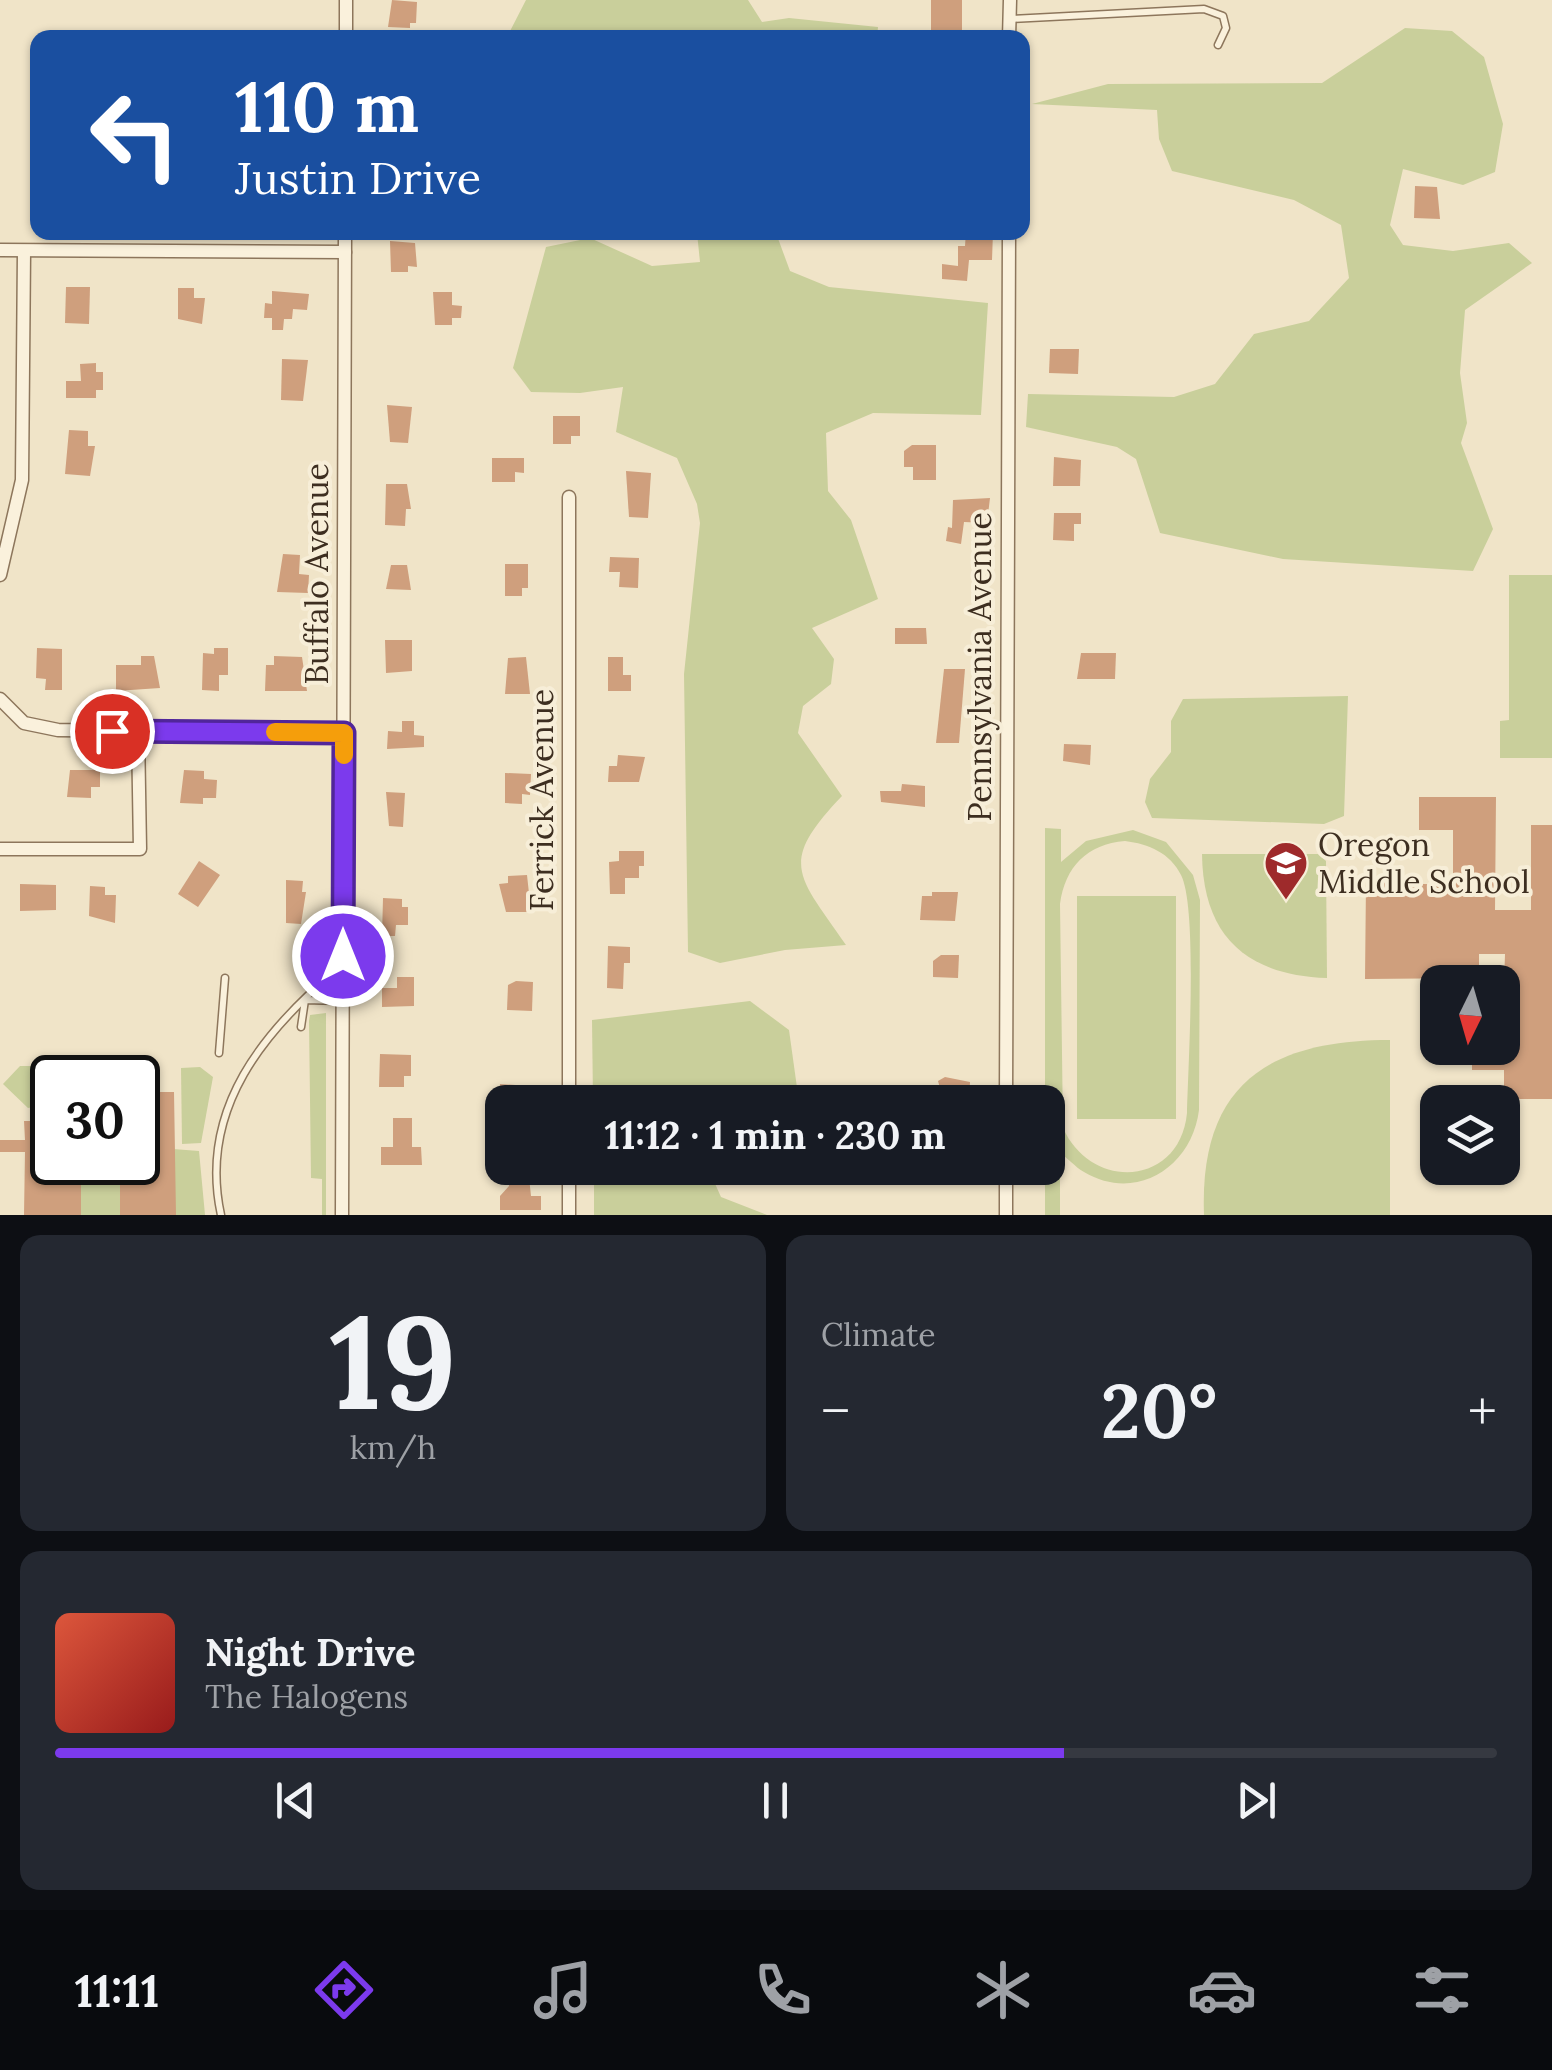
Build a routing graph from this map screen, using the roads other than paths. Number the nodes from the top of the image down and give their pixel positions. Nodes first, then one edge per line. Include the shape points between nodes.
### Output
1 (346, 0) edge
2 (1010, 0) edge
3 (1010, 18) junction
4 (346, 30) edge
5 (1010, 30) edge
6 (1218, 45) dead end
7 (345, 240) edge
8 (1009, 240) edge
9 (0, 250) edge
10 (24, 251) junction
11 (344, 252) junction
12 (570, 498) dead end
13 (0, 575) edge
14 (0, 698) edge
15 (138, 732) junction
16 (344, 733) junction
17 (0, 849) edge
18 (343, 964) junction
19 (225, 978) dead end
20 (305, 1000) junction
21 (343, 1001) junction
22 (301, 1027) dead end
23 (219, 1052) dead end
24 (569, 1085) edge
25 (1006, 1085) edge
26 (569, 1185) edge
27 (1006, 1185) edge
28 (221, 1215) edge
29 (342, 1215) edge
30 (569, 1215) edge
31 (1006, 1215) edge

1 - 4 street
2 - 3 street
3 - 5 street
3 - 6 lane via 1204,8 1224,16
7 - 11 street, Buffalo Avenue
8 - 25 street, Pennsylvania Avenue
9 - 10 street
10 - 11 street
10 - 13 street via 22,480
11 - 16 street, Buffalo Avenue
12 - 24 street, Ferrick Avenue
14 - 15 street via 24,723
15 - 16 street
15 - 17 street via 140,850
16 - 18 street, Buffalo Avenue
18 - 20 lane
18 - 21 street, Buffalo Avenue
19 - 23 lane
20 - 21 lane
20 - 22 lane
20 - 28 lane via 248,1064 230,1096 215,1170
21 - 29 street, Buffalo Avenue
26 - 30 street
27 - 31 street

